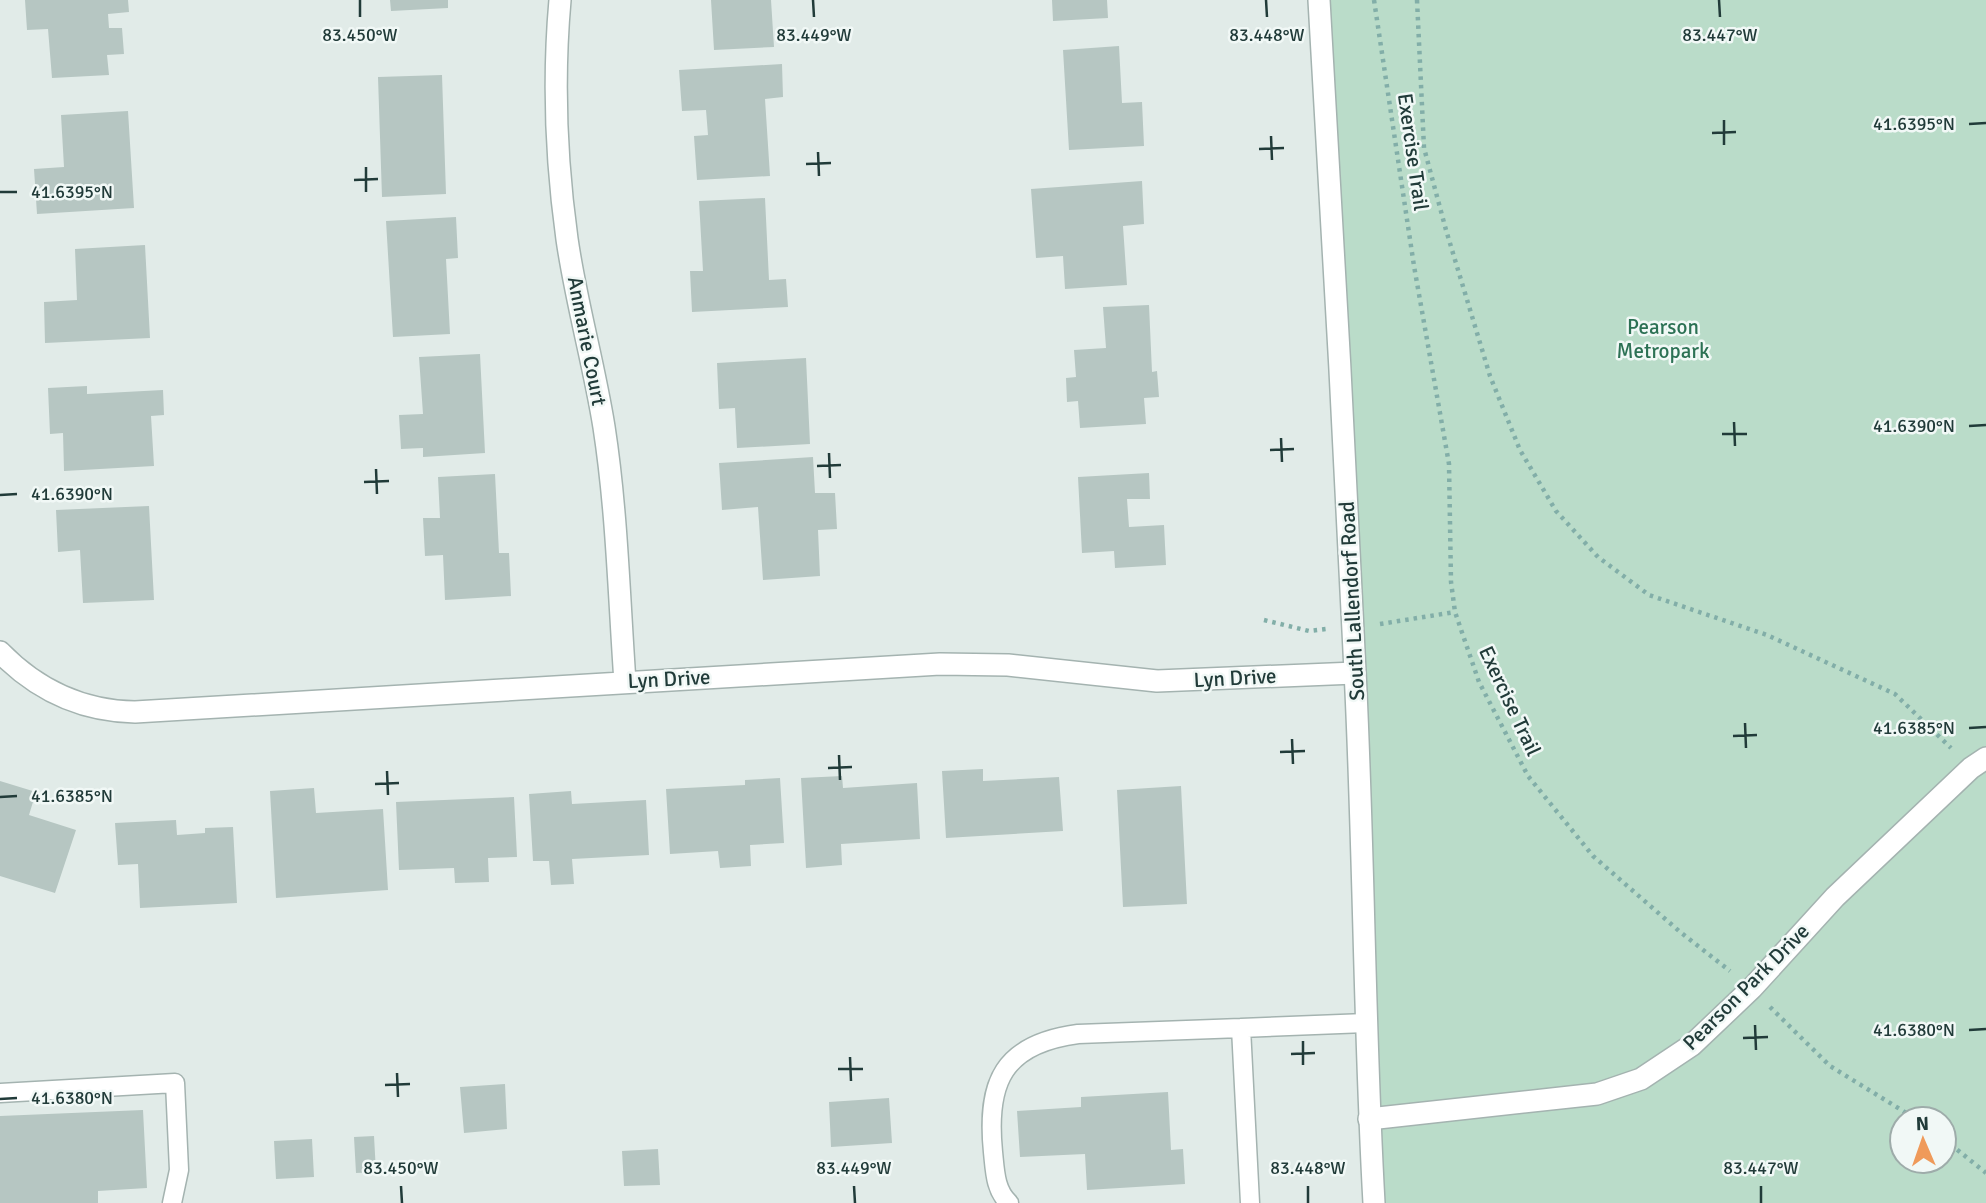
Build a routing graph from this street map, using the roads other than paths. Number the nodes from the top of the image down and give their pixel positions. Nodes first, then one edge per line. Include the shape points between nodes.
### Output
1 (560, 0) edge
2 (1319, 0) edge
3 (0, 652) edge
4 (1355, 673) junction
5 (625, 682) junction
6 (1979, 763) edge
7 (1366, 1023) junction
8 (1241, 1028) junction
9 (0, 1093) edge
10 (1369, 1119) junction
11 (172, 1203) edge
12 (1009, 1203) edge
13 (1250, 1203) edge
14 (1374, 1203) edge

1 - 5 street, Anmarie Court via 556,89 562,187 608,453
2 - 4 street, South Lallendorf Road
3 - 5 street, Lyn Drive via 42,688 113,712
4 - 5 street, Lyn Drive via 1157,681 951,663
4 - 7 street, South Lallendorf Road
6 - 10 street, Pearson Park Drive via 1835,897 1752,988 1692,1045 1641,1079 1597,1094
7 - 8 lane
7 - 10 street, South Lallendorf Road
8 - 12 lane via 1078,1034 1060,1036 1022,1052 997,1082 991,1101 995,1175
8 - 13 lane
9 - 11 lane via 176,1083 179,1170
10 - 14 street, South Lallendorf Road

